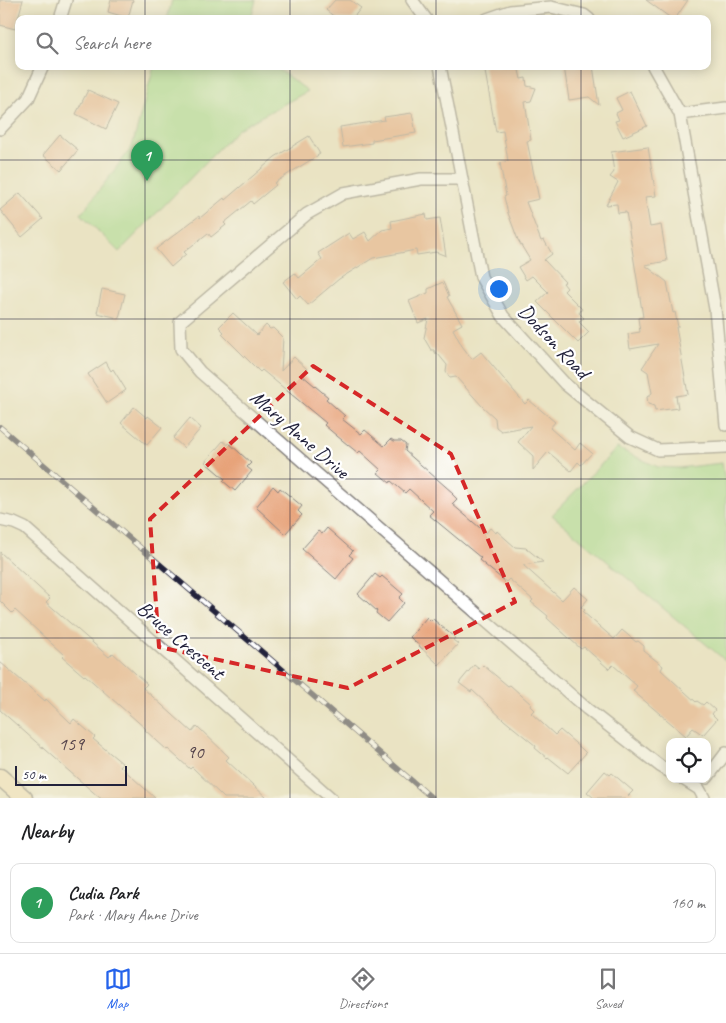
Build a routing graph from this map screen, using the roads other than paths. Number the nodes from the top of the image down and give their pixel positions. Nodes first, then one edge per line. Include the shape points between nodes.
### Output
1 (66, 0) edge
2 (412, 0) edge
3 (61, 15) edge
4 (423, 15) edge
5 (498, 15) edge
6 (584, 15) edge
7 (40, 70) edge
8 (441, 70) edge
9 (655, 70) edge
10 (726, 108) edge
11 (680, 114) junction
12 (0, 129) edge
13 (461, 179) junction
14 (726, 425) edge
15 (726, 447) edge
16 (0, 520) edge
17 (726, 753) edge
18 (666, 770) edge
19 (0, 777) edge
20 (704, 786) edge
21 (24, 798) edge
22 (332, 798) edge

1 - 3 street
2 - 4 street
5 - 6 street via 551,7
7 - 12 street via 28,99
8 - 13 street, Dodson Road
9 - 11 street
10 - 11 street
11 - 14 street via 715,309
13 - 15 street, Dodson Road via 481,277 504,316 565,384 630,437 658,450
13 - 18 street, Mary Anne Drive via 421,179 344,193 307,214 180,322 181,349 200,372 587,709
16 - 22 street, Bruce Crescent via 25,528
17 - 20 street
19 - 21 street

